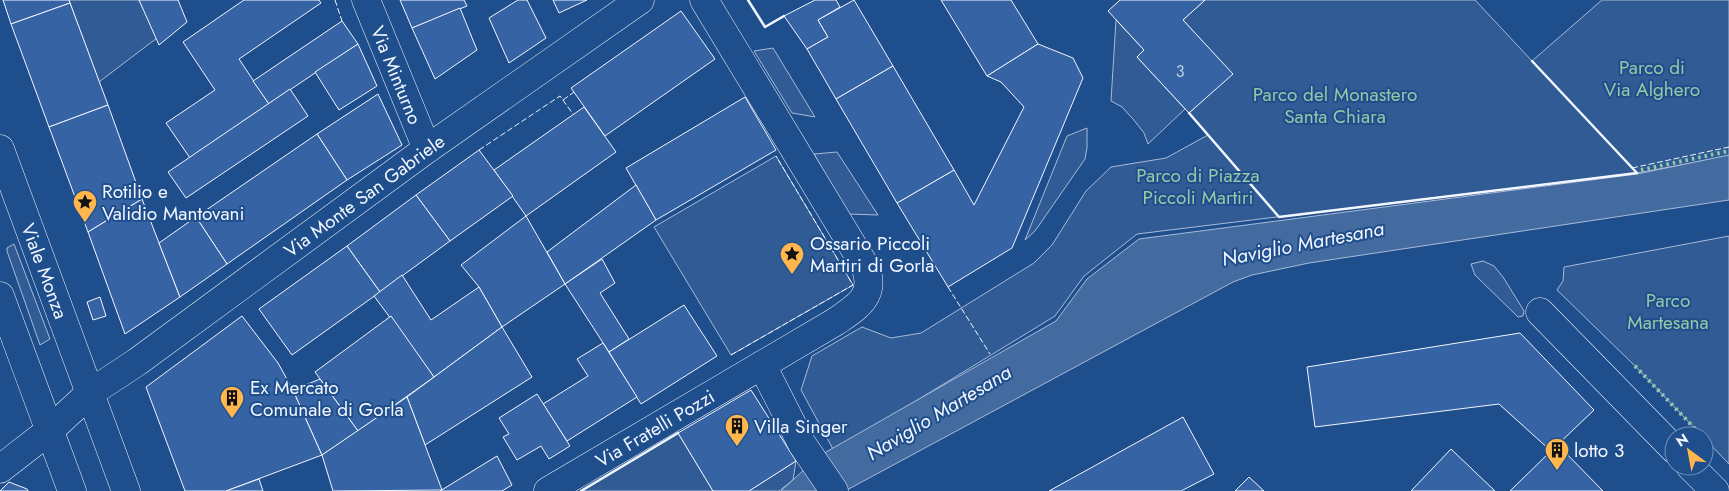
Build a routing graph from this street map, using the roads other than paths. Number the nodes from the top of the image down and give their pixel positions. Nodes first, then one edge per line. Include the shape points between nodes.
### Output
1 (366, 0) edge
2 (640, 0) edge
3 (704, 0) edge
4 (0, 149) edge
5 (427, 149) junction
6 (0, 296) edge
7 (1540, 312) dead end
8 (762, 365) junction
9 (90, 393) junction
10 (49, 430) junction
11 (1664, 439) edge
12 (0, 469) edge
13 (1700, 476) edge
14 (72, 491) edge
15 (126, 491) edge
16 (548, 491) edge
17 (834, 491) edge
18 (1715, 491) edge

1 - 5 street, Via Minturno
2 - 5 street, Via Monte San Gabriele
3 - 8 street, Via Fratelli Pozzi via 865,266 869,285 862,302 849,312
4 - 9 street, Viale Monza
5 - 9 street, Via Monte San Gabriele via 138,362
6 - 10 street
7 - 11 street
8 - 16 street, Via Fratelli Pozzi
8 - 17 street via 808,452
9 - 10 street
9 - 15 street, Viale Monza
10 - 12 street
10 - 14 street
13 - 18 street

